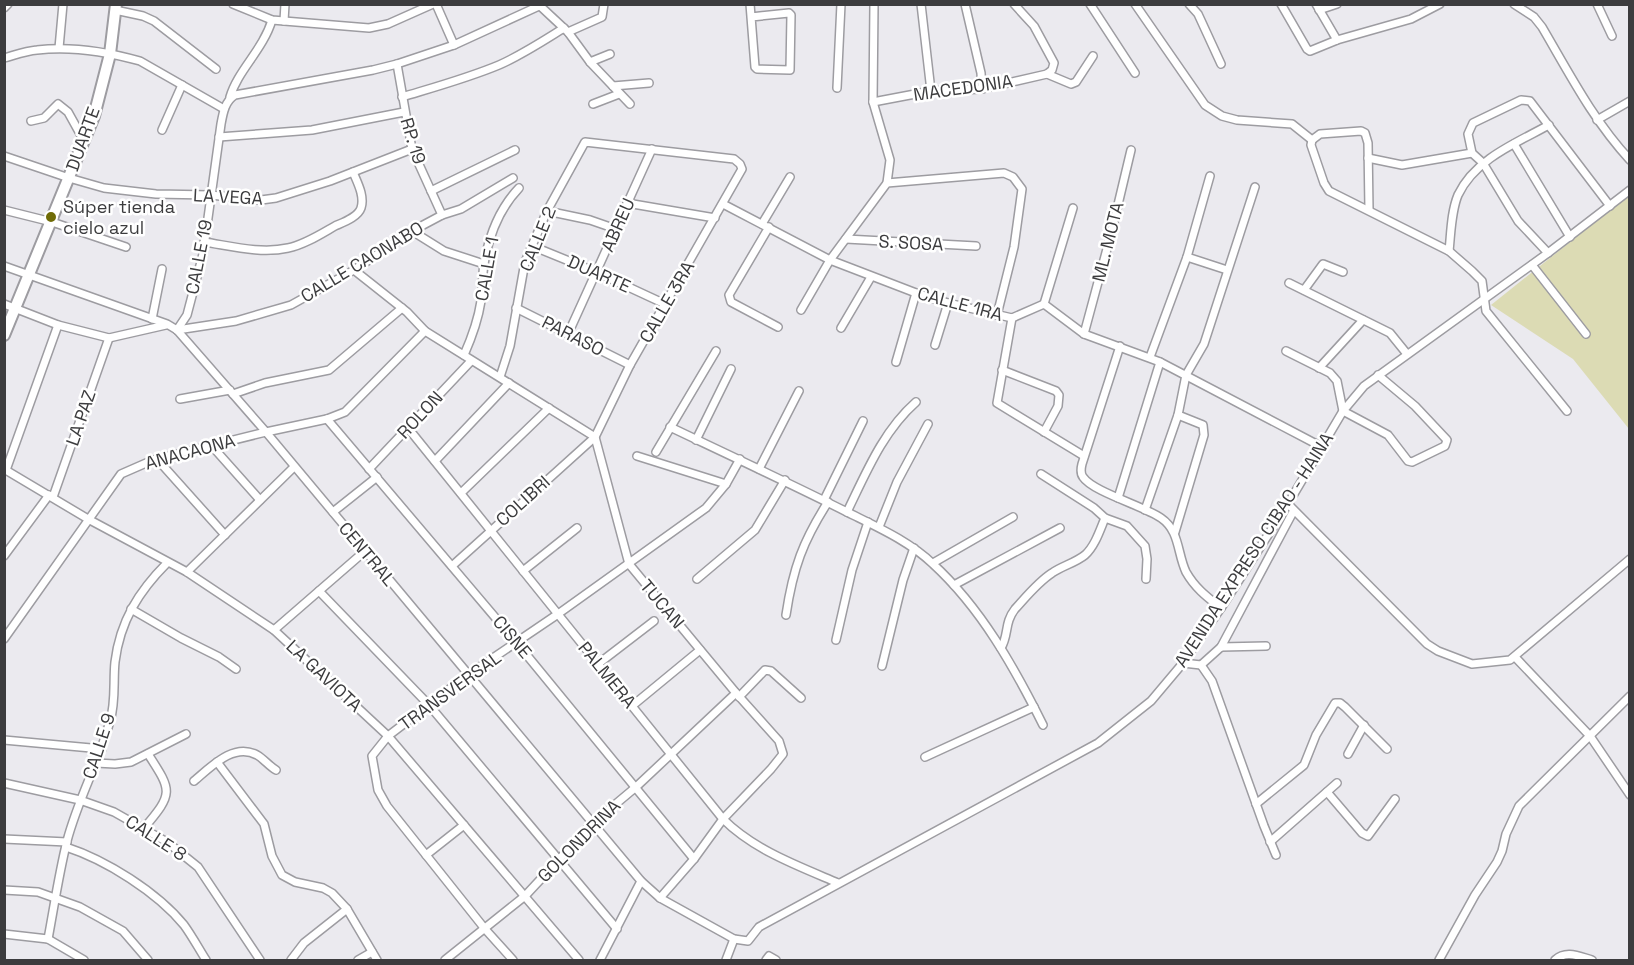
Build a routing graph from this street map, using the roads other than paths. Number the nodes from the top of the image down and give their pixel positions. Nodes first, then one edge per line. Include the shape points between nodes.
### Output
1 (8, 4) edge
2 (63, 4) edge
3 (233, 4) edge
4 (285, 4) edge
5 (434, 4) edge
6 (604, 4) edge
7 (750, 4) edge
8 (841, 4) edge
9 (874, 4) edge
10 (921, 4) edge
11 (965, 4) edge
12 (1014, 4) edge
13 (1090, 4) edge
14 (1135, 4) edge
15 (1189, 4) edge
16 (1281, 4) edge
17 (1337, 4) edge
18 (1440, 4) edge
19 (1514, 4) edge
20 (1597, 4) edge
21 (539, 5) edge
22 (115, 7) edge
23 (1318, 7) edge
24 (4, 8) edge
25 (751, 17) junction
26 (272, 20) junction
27 (284, 21) junction
28 (566, 30) junction
29 (1612, 36) dead end
30 (1336, 40) junction
31 (454, 45) junction
32 (59, 48) junction
33 (110, 54) junction
34 (610, 54) dead end
35 (1093, 56) dead end
36 (4, 58) edge
37 (591, 62) junction
38 (397, 64) junction
39 (1221, 64) dead end
40 (216, 69) dead end
41 (1050, 72) junction
42 (1135, 73) dead end
43 (649, 82) dead end
44 (182, 85) junction
45 (613, 86) junction
46 (837, 88) dead end
47 (982, 89) junction
48 (931, 91) junction
49 (620, 94) junction
50 (230, 97) junction
51 (402, 97) junction
52 (1629, 101) edge
53 (873, 102) junction
54 (592, 104) dead end
55 (630, 104) dead end
56 (224, 109) junction
57 (404, 112) junction
58 (1598, 120) junction
59 (31, 121) dead end
60 (1549, 125) junction
61 (162, 130) dead end
62 (219, 137) junction
63 (83, 139) junction
64 (1312, 140) junction
65 (1514, 144) junction
66 (412, 149) junction
67 (652, 149) junction
68 (516, 150) dead end
69 (1131, 150) dead end
70 (1472, 153) junction
71 (4, 156) edge
72 (1368, 158) junction
73 (1629, 160) edge
74 (1483, 163) junction
75 (353, 172) junction
76 (1210, 176) dead end
77 (790, 177) dead end
78 (69, 178) junction
79 (513, 178) dead end
80 (887, 183) junction
81 (1255, 187) dead end
82 (519, 188) dead end
83 (1629, 190) edge
84 (431, 191) junction
85 (210, 195) junction
86 (627, 203) junction
87 (723, 204) junction
88 (1610, 206) junction
89 (1073, 208) dead end
90 (4, 210) edge
91 (1369, 210) junction
92 (547, 211) junction
93 (442, 215) junction
94 (715, 218) junction
95 (52, 222) junction
96 (766, 226) junction
97 (616, 229) junction
98 (412, 231) junction
99 (1570, 237) junction
100 (846, 239) junction
101 (204, 242) junction
102 (532, 246) junction
103 (976, 246) dead end
104 (126, 247) dead end
105 (1449, 251) junction
106 (1548, 254) junction
107 (1187, 257) junction
108 (830, 260) junction
109 (484, 264) junction
110 (1532, 265) junction
111 (4, 266) edge
112 (162, 269) dead end
113 (354, 270) junction
114 (1227, 270) junction
115 (596, 272) junction
116 (1343, 272) dead end
117 (29, 275) junction
118 (871, 277) junction
119 (1289, 283) dead end
120 (1304, 290) junction
121 (916, 293) junction
122 (1484, 300) junction
123 (948, 303) junction
124 (665, 304) junction
125 (1044, 304) junction
126 (10, 306) edge
127 (402, 308) junction
128 (516, 308) junction
129 (801, 310) dead end
130 (997, 315) junction
131 (1012, 318) junction
132 (152, 319) junction
133 (1364, 320) junction
134 (167, 324) junction
135 (58, 325) junction
136 (778, 327) dead end
137 (841, 328) dead end
138 (177, 330) junction
139 (425, 331) junction
140 (568, 334) junction
141 (1084, 334) junction
142 (1586, 334) dead end
143 (4, 335) edge
144 (109, 338) junction
145 (935, 345) dead end
146 (1120, 345) junction
147 (716, 351) dead end
148 (1286, 351) dead end
149 (1407, 354) junction
150 (464, 355) junction
151 (1150, 357) junction
152 (471, 361) junction
153 (896, 362) dead end
154 (1160, 362) junction
155 (630, 365) junction
156 (1319, 368) junction
157 (731, 369) dead end
158 (1002, 370) junction
159 (1186, 375) junction
160 (1378, 375) junction
161 (500, 377) junction
162 (509, 383) junction
163 (231, 392) junction
164 (799, 392) dead end
165 (180, 399) dead end
166 (916, 402) dead end
167 (549, 408) junction
168 (1343, 411) junction
169 (1567, 411) dead end
170 (1178, 415) junction
171 (327, 419) junction
172 (863, 421) dead end
173 (928, 424) dead end
174 (408, 428) junction
175 (670, 428) junction
176 (266, 432) junction
177 (1044, 432) junction
178 (595, 437) junction
179 (696, 440) junction
180 (211, 445) junction
181 (1322, 447) junction
182 (656, 452) dead end
183 (637, 456) dead end
184 (1084, 456) junction
185 (157, 459) junction
186 (740, 459) junction
187 (435, 461) junction
188 (294, 467) junction
189 (369, 469) junction
190 (759, 469) junction
191 (6, 472) edge
192 (1041, 474) dead end
193 (377, 477) junction
194 (785, 480) junction
195 (726, 484) junction
196 (460, 493) junction
197 (51, 496) junction
198 (1118, 498) junction
199 (260, 500) junction
200 (826, 501) junction
201 (1288, 504) junction
202 (1145, 510) junction
203 (333, 512) junction
204 (847, 512) junction
205 (1293, 512) junction
206 (1013, 517) dead end
207 (1105, 518) junction
208 (88, 519) junction
209 (868, 522) junction
210 (879, 527) junction
211 (577, 528) dead end
212 (1060, 528) dead end
213 (491, 530) junction
214 (1174, 532) junction
215 (225, 535) junction
216 (914, 548) junction
217 (365, 551) junction
218 (4, 556) edge
219 (1629, 559) edge
220 (167, 563) junction
221 (933, 563) junction
222 (629, 564) junction
223 (452, 566) junction
224 (524, 571) junction
225 (187, 572) junction
226 (697, 579) dead end
227 (1146, 579) dead end
228 (954, 585) junction
229 (319, 591) junction
230 (1221, 608) junction
231 (131, 609) junction
232 (558, 614) junction
233 (786, 615) dead end
234 (654, 621) dead end
235 (274, 630) junction
236 (4, 639) edge
237 (836, 640) dead end
238 (516, 642) junction
239 (1266, 646) dead end
240 (1221, 647) junction
241 (1001, 648) junction
242 (700, 650) junction
243 (1515, 657) junction
244 (1183, 663) junction
245 (598, 664) junction
246 (1201, 665) junction
247 (882, 666) dead end
248 (236, 669) dead end
249 (468, 675) junction
250 (738, 695) junction
251 (1629, 696) edge
252 (801, 698) dead end
253 (429, 705) junction
254 (632, 706) junction
255 (1034, 707) junction
256 (1043, 725) dead end
257 (1364, 725) junction
258 (186, 734) dead end
259 (388, 736) junction
260 (1590, 736) junction
261 (4, 740) edge
262 (1387, 748) dead end
263 (102, 749) junction
264 (148, 754) junction
265 (670, 754) junction
266 (1348, 754) dead end
267 (925, 757) dead end
268 (217, 762) junction
269 (96, 763) junction
270 (276, 770) dead end
271 (194, 781) dead end
272 (4, 783) edge
273 (1337, 783) dead end
274 (636, 787) junction
275 (1328, 792) junction
276 (1629, 795) edge
277 (1395, 799) dead end
278 (80, 800) junction
279 (1256, 804) junction
280 (723, 819) junction
281 (592, 823) junction
282 (464, 825) junction
283 (144, 828) junction
284 (4, 839) edge
285 (1270, 842) junction
286 (66, 844) junction
287 (426, 855) junction
288 (1276, 855) dead end
289 (694, 859) junction
290 (559, 860) junction
291 (641, 881) junction
292 (838, 883) junction
293 (4, 890) edge
294 (525, 896) junction
295 (56, 898) junction
296 (660, 898) junction
297 (347, 909) junction
298 (617, 928) junction
299 (485, 929) junction
300 (4, 934) edge
301 (48, 939) junction
302 (734, 939) junction
303 (372, 952) junction
304 (457, 957) edge
305 (84, 960) edge
306 (148, 960) edge
307 (206, 960) edge
308 (260, 960) edge
309 (291, 960) edge
310 (358, 960) edge
311 (377, 960) edge
312 (445, 960) edge
313 (513, 960) edge
314 (579, 960) edge
315 (600, 960) edge
316 (726, 960) edge
317 (766, 960) edge
318 (776, 960) edge
319 (1439, 960) edge
320 (1555, 960) edge
321 (1592, 960) edge

1 - 24 street
2 - 32 street
3 - 26 street
4 - 27 street
5 - 27 street via 378,27
5 - 31 street
6 - 28 street via 602,17
7 - 25 street
8 - 46 street
9 - 53 street
10 - 48 street
11 - 47 street
12 - 41 street via 1034,26 1054,63
13 - 42 street
14 - 64 street via 1199,98 1222,116 1292,124
15 - 39 street via 1198,14
16 - 30 street via 1308,51
17 - 23 street
18 - 30 street via 1411,19
19 - 58 street via 1542,27
20 - 29 street
21 - 28 street
21 - 31 street
22 - 33 street, DUARTE
22 - 40 street via 154,21
23 - 30 street
25 - 25 street via 756,68 790,70 791,15
26 - 27 street
26 - 50 street, CALLE 19
28 - 37 street
28 - 51 street via 501,64
31 - 38 street
32 - 33 street
32 - 36 street
33 - 44 street via 140,61
33 - 63 street, DUARTE via 94,116
34 - 37 street
35 - 41 street via 1071,84
37 - 45 street
38 - 50 street
38 - 51 street, RP. 19
41 - 47 street, MACEDONIA
43 - 45 street
44 - 56 street
44 - 61 street
45 - 49 street
47 - 48 street, MACEDONIA
48 - 53 street, MACEDONIA
49 - 54 street
49 - 55 street
50 - 56 street, CALLE 19
51 - 57 street, RP. 19
52 - 58 street
53 - 80 street via 890,160
56 - 62 street, CALLE 19
57 - 62 street via 312,130
57 - 66 street, RP. 19
58 - 73 street
59 - 63 street via 44,118 58,104 69,112
60 - 65 street
60 - 70 street via 1530,101 1521,100 1473,123 1468,134
60 - 88 street
62 - 85 street, CALLE 19
63 - 78 street, DUARTE
64 - 72 street via 1320,134 1361,130 1368,143
64 - 91 street via 1329,191
65 - 74 street
65 - 99 street
66 - 75 street, LA VEGA
66 - 84 street, RP. 19
67 - 86 street, ABREU
67 - 87 street, CALLE 3RA via 734,159 742,168
67 - 92 street, CALLE 2 via 585,142
68 - 84 street
69 - 141 street, ML. MOTA
70 - 72 street via 1402,165
70 - 74 street
71 - 78 street, LA VEGA
72 - 91 street
74 - 105 street via 1458,197
74 - 106 street via 1518,221
75 - 85 street, LA VEGA via 276,198
75 - 101 street via 360,189 361,210 316,236 290,248
76 - 107 street
77 - 96 street
78 - 85 street, LA VEGA via 104,188
78 - 95 street, DUARTE
79 - 93 street, CALLE CAONABO via 461,209
80 - 100 street
80 - 130 street via 1004,173 1020,183 1014,247
81 - 114 street
82 - 109 street, CALLE 1 via 496,222
83 - 88 street, AVENIDA EXPRESO CIBAO - HAINA
84 - 93 street, RP. 19
85 - 101 street, CALLE 19
86 - 94 street
86 - 97 street, ABREU
87 - 94 street, CALLE 3RA
87 - 96 street, CALLE 1RA
88 - 99 street, AVENIDA EXPRESO CIBAO - HAINA
89 - 125 street
90 - 95 street
91 - 105 street
92 - 97 street
92 - 102 street, CALLE 2
93 - 98 street, CALLE CAONABO
94 - 124 street, CALLE 3RA
95 - 104 street
95 - 117 street, DUARTE
96 - 108 street, CALLE 1RA
96 - 136 street via 729,295 731,302
97 - 115 street, ABREU
98 - 109 street via 444,251
98 - 113 street, CALLE CAONABO
99 - 106 street, AVENIDA EXPRESO CIBAO - HAINA
100 - 103 street, S. SOSA
100 - 108 street
101 - 138 street, CALLE 19 via 187,315
102 - 115 street, DUARTE
102 - 128 street, CALLE 2
105 - 122 street via 1482,281
106 - 110 street, AVENIDA EXPRESO CIBAO - HAINA
107 - 114 street
107 - 151 street
108 - 118 street, CALLE 1RA
108 - 129 street
109 - 150 street, CALLE 1 via 482,300
110 - 122 street, AVENIDA EXPRESO CIBAO - HAINA
110 - 142 street
111 - 117 street, CENTRAL
112 - 132 street
113 - 127 street
113 - 138 street, CALLE CAONABO via 291,305 236,321
114 - 159 street via 1204,344
115 - 124 street, DUARTE
115 - 140 street, ABREU
116 - 120 street via 1323,264
117 - 126 street, DUARTE
117 - 132 street, CENTRAL
118 - 121 street, CALLE 1RA
118 - 137 street
119 - 120 street
120 - 133 street
121 - 123 street, CALLE 1RA
121 - 153 street
122 - 149 street, AVENIDA EXPRESO CIBAO - HAINA
122 - 169 street via 1486,311
123 - 130 street, CALLE 1RA
123 - 145 street
124 - 155 street, CALLE 3RA
125 - 131 street, CALLE 1RA
125 - 141 street
126 - 135 street
126 - 143 street, DUARTE
127 - 139 street
127 - 163 street via 329,370
128 - 140 street, PARASO
128 - 161 street, CALLE 2
130 - 131 street, CALLE 1RA
131 - 158 street
132 - 134 street, CENTRAL
133 - 149 street via 1394,336
133 - 156 street
134 - 138 street, CENTRAL
134 - 144 street
135 - 144 street
135 - 191 street
138 - 163 street, CENTRAL
139 - 150 street
139 - 171 street, ANACAONA via 345,412
140 - 155 street, PARASO
141 - 146 street
144 - 197 street, LA PAZ
146 - 151 street
146 - 184 street
147 - 175 street
148 - 156 street
149 - 160 street, AVENIDA EXPRESO CIBAO - HAINA
150 - 152 street
151 - 154 street
152 - 161 street
152 - 174 street, ROLON
154 - 159 street
154 - 198 street
155 - 178 street, CALLE 3RA
156 - 168 street via 1337,381
157 - 179 street
158 - 177 street via 997,403
158 - 177 street via 1059,395 1058,406
159 - 170 street
159 - 181 street
160 - 168 street, AVENIDA EXPRESO CIBAO - HAINA
160 - 168 street via 1415,406 1447,440 1445,446 1410,462 1388,435
161 - 162 street
162 - 167 street
162 - 187 street
163 - 165 street
163 - 176 street, CENTRAL
164 - 190 street
166 - 204 street via 879,447
167 - 178 street
167 - 196 street
168 - 181 street, AVENIDA EXPRESO CIBAO - HAINA
170 - 202 street
170 - 214 street via 1203,425 1204,435
171 - 176 street, ANACAONA
171 - 189 street, CISNE
172 - 200 street
173 - 210 street via 897,482
174 - 187 street, PALMERA
174 - 189 street, ROLON
175 - 179 street
175 - 182 street
176 - 180 street, ANACAONA
176 - 188 street, CENTRAL
177 - 184 street
178 - 213 street, COLIBRI
178 - 222 street, TUCAN
179 - 186 street
180 - 185 street, ANACAONA
180 - 199 street
181 - 201 street, AVENIDA EXPRESO CIBAO - HAINA
183 - 195 street
184 - 198 street via 1083,478
185 - 208 street, ANACAONA via 121,474
185 - 215 street
186 - 190 street
186 - 195 street, TRANSVERSAL
187 - 196 street, PALMERA
188 - 199 street
188 - 203 street, CENTRAL
189 - 193 street, CISNE
190 - 194 street
191 - 197 street, LA GAVIOTA
192 - 207 street
193 - 203 street
193 - 223 street, CISNE
194 - 200 street
194 - 226 street via 755,530
195 - 222 street, TRANSVERSAL via 706,508
196 - 213 street, PALMERA
197 - 208 street, LA GAVIOTA
197 - 218 street, LA PAZ
198 - 202 street
199 - 215 street
200 - 204 street
200 - 233 street via 800,553
201 - 205 street
201 - 230 street, AVENIDA EXPRESO CIBAO - HAINA
202 - 214 street via 1162,519
203 - 217 street, CENTRAL
204 - 209 street
205 - 240 street
205 - 243 street via 1427,644 1472,664
206 - 221 street
207 - 227 street via 1127,526 1145,546
207 - 241 street via 1090,550 1047,577 1013,611
208 - 220 street, LA GAVIOTA
208 - 236 street, ANACAONA
209 - 210 street
209 - 237 street
210 - 216 street
211 - 224 street
212 - 228 street
213 - 223 street, COLIBRI
213 - 224 street, PALMERA
214 - 230 street via 1185,570 1198,590
215 - 225 street
216 - 221 street
216 - 247 street
217 - 229 street
217 - 249 street, CENTRAL
219 - 243 street
220 - 225 street, LA GAVIOTA
220 - 231 street, CALLE 9 via 148,582
221 - 228 street
222 - 232 street, TRANSVERSAL
222 - 242 street, TUCAN
223 - 238 street, CISNE
224 - 232 street, PALMERA
225 - 235 street, LA GAVIOTA
228 - 241 street
229 - 235 street
229 - 253 street
230 - 244 street, AVENIDA EXPRESO CIBAO - HAINA
231 - 248 street
231 - 263 street, CALLE 9 via 117,654 111,716
232 - 238 street, TRANSVERSAL
232 - 245 street, PALMERA
234 - 245 street
235 - 259 street, LA GAVIOTA
238 - 249 street, TRANSVERSAL
238 - 274 street, CISNE
239 - 240 street
240 - 246 street
241 - 255 street
242 - 250 street, TUCAN
242 - 254 street
243 - 260 street
244 - 246 street
244 - 292 street, AVENIDA EXPRESO CIBAO - HAINA via 1151,701 1098,743
245 - 254 street, PALMERA
246 - 279 street via 1212,681
249 - 253 street, TRANSVERSAL
249 - 281 street, CENTRAL
250 - 252 street, GOLONDRINA via 765,670
250 - 265 street, GOLONDRINA
250 - 280 street, TUCAN via 779,741 783,754
251 - 260 street
253 - 259 street, TRANSVERSAL
253 - 290 street
254 - 265 street, PALMERA
255 - 256 street
255 - 267 street
257 - 262 street
257 - 266 street
257 - 279 street via 1341,703 1335,703 1304,765
258 - 264 street
259 - 282 street, LA GAVIOTA
259 - 287 street via 372,756 378,790
260 - 276 street
260 - 319 street via 1519,806 1497,862
261 - 263 street
263 - 269 street, CALLE 9
264 - 269 street via 127,763
264 - 283 street via 164,779 167,797
265 - 274 street, GOLONDRINA
265 - 280 street, PALMERA
268 - 270 street via 243,752 256,755
268 - 271 street
268 - 297 street via 264,824 272,856 282,875 332,893
269 - 278 street, CALLE 9
272 - 278 street, CALLE 8
273 - 275 street
274 - 281 street, GOLONDRINA
274 - 289 street, CISNE
275 - 277 street via 1368,836
275 - 285 street
278 - 283 street, CALLE 8
278 - 286 street, CALLE 9
279 - 285 street
280 - 289 street, TUCAN
280 - 292 street, PALMERA via 753,842
281 - 290 street, GOLONDRINA
281 - 291 street, CENTRAL
282 - 287 street
282 - 294 street, LA GAVIOTA
283 - 308 street, CALLE 8 via 198,867
284 - 286 street
285 - 288 street
286 - 295 street, CALLE 9
286 - 307 street via 146,891 172,912
287 - 299 street
289 - 296 street, TUCAN
290 - 294 street, GOLONDRINA
290 - 298 street
291 - 296 street, CENTRAL
291 - 298 street
292 - 302 street, AVENIDA EXPRESO CIBAO - HAINA via 759,927 748,941
293 - 295 street via 38,892
294 - 299 street, GOLONDRINA
294 - 314 street, LA GAVIOTA
295 - 301 street, CALLE 9
295 - 306 street via 123,931
296 - 302 street, CENTRAL
297 - 303 street
297 - 309 street via 304,943
298 - 315 street
299 - 304 street, GOLONDRINA
299 - 313 street
300 - 301 street
301 - 305 street
302 - 316 street
303 - 310 street
303 - 311 street
304 - 312 street, GOLONDRINA
317 - 318 street via 769,956
320 - 321 street via 1564,954

